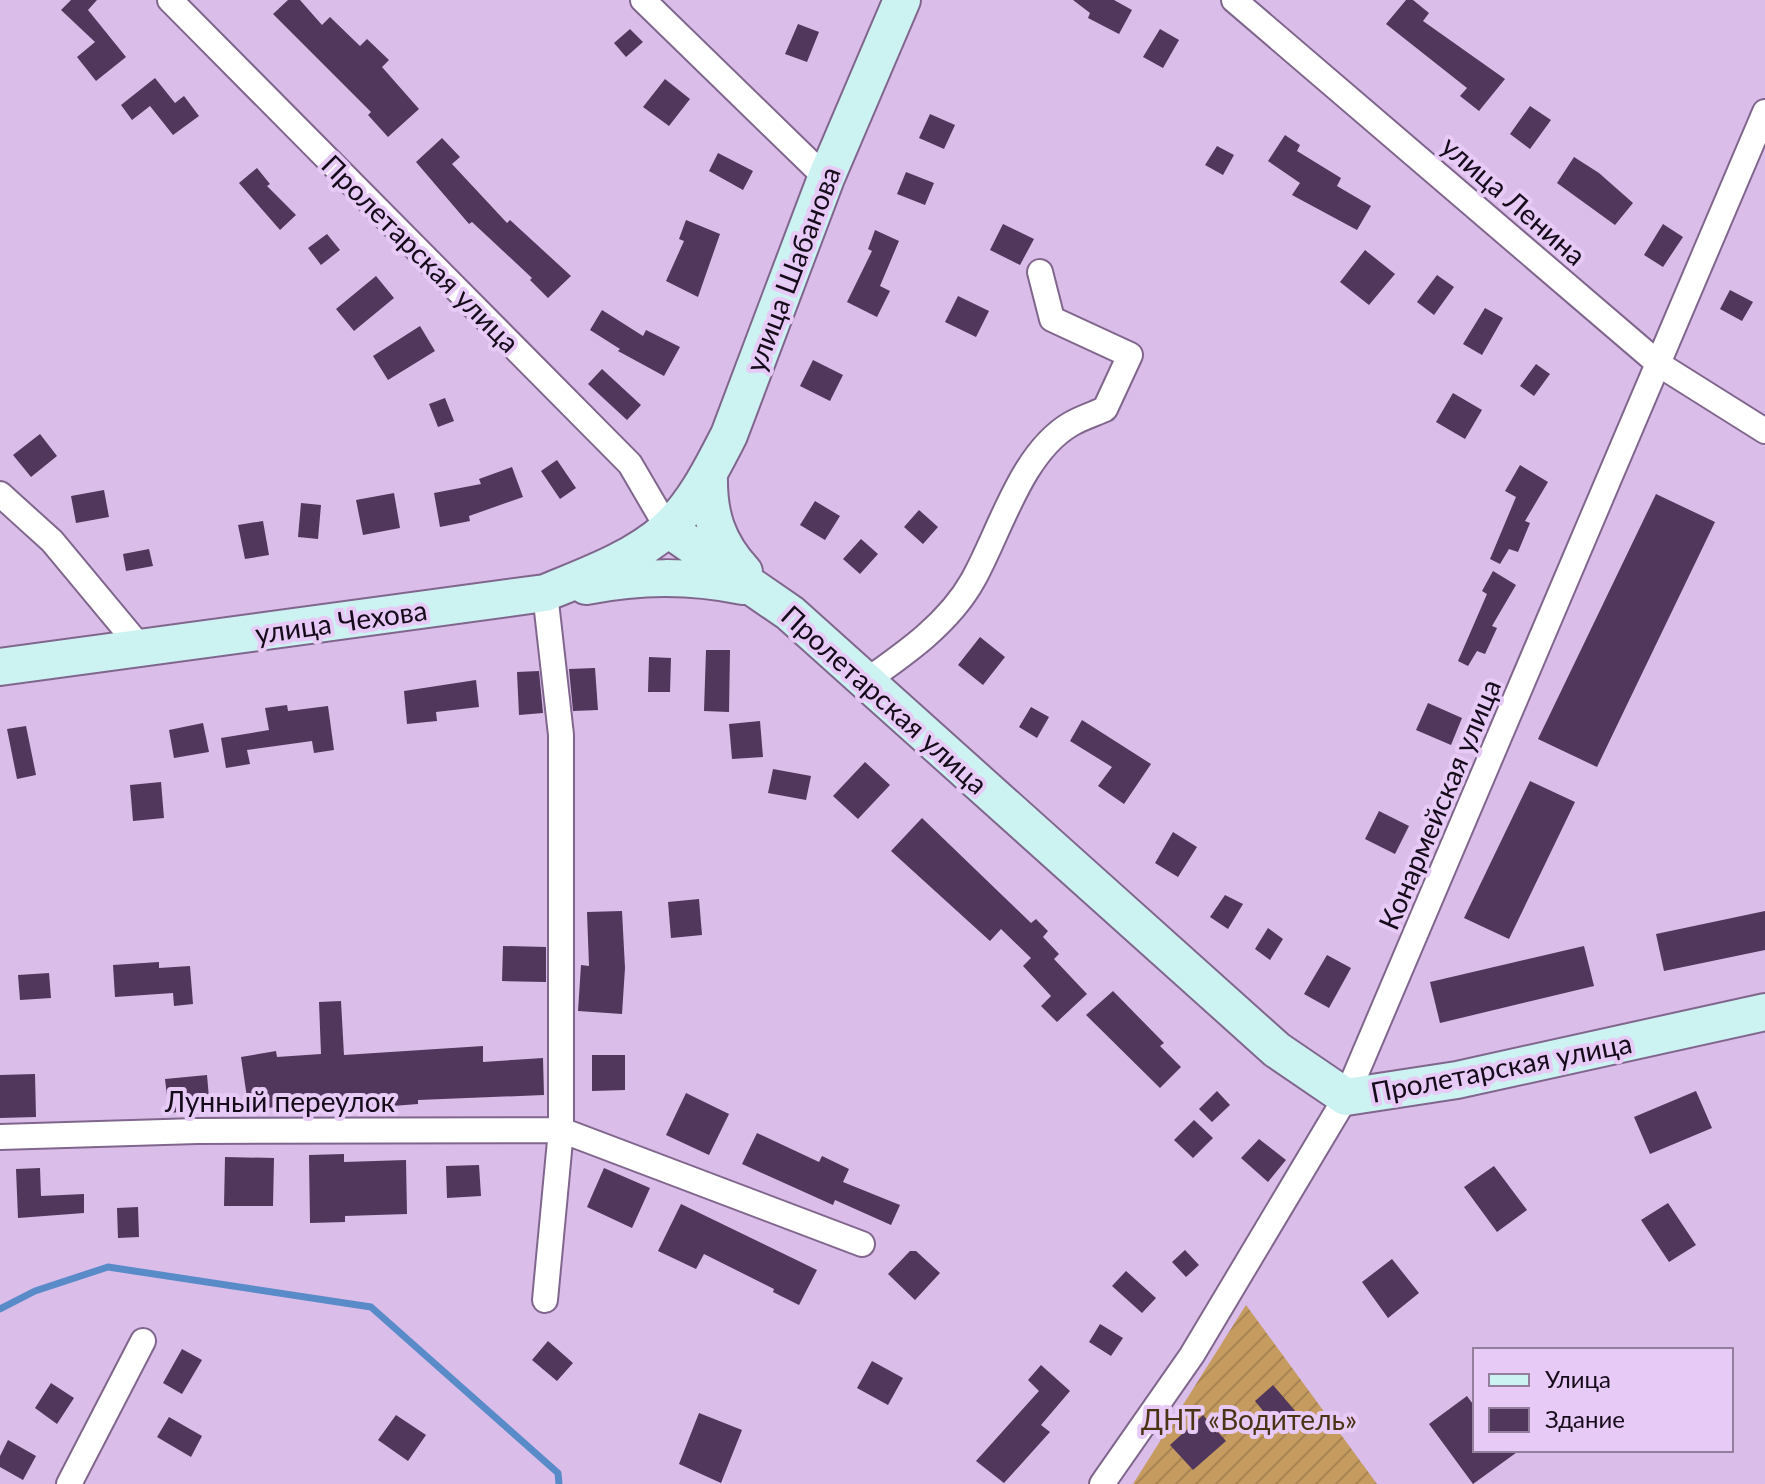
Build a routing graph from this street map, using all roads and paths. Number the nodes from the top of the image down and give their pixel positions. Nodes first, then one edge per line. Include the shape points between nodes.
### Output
1 (170, 0) edge
2 (643, 0) edge
3 (902, 0) edge
4 (1234, 0) edge
5 (1765, 112) edge
6 (826, 178) junction
7 (1040, 272) dead end
8 (1660, 365) junction
9 (1765, 431) edge
10 (709, 474) junction
11 (0, 494) edge
12 (668, 529) junction
13 (762, 591) junction
14 (545, 593) junction
15 (141, 648) junction
16 (0, 667) edge
17 (866, 681) junction
18 (1749, 1016) edge
19 (1346, 1097) junction
20 (561, 1130) junction
21 (0, 1137) edge
22 (862, 1244) dead end
23 (545, 1300) dead end
24 (143, 1341) dead end
25 (69, 1484) edge
26 (1102, 1484) edge

1 - 12 street, Пролетарская улица via 630,464
2 - 6 street
3 - 6 street, улица Шабанова
4 - 8 street, улица Ленина
5 - 8 street, Конармейская улица
6 - 10 street, улица Шабанова via 729,435
7 - 17 street via 1052,319 1130,355 1105,409 1069,424 1045,446 1008,506 973,581 946,617 909,652
8 - 9 street, улица Ленина
8 - 19 street, Конармейская улица
10 - 12 street, улица Шабанова
10 - 13 street via 715,531 730,557
11 - 15 street via 52,541
12 - 13 street, Пролетарская улица
12 - 14 street, улица Чехова via 606,568
13 - 14 street via 707,579 658,577
13 - 17 street, Пролетарская улица
14 - 15 street, улица Чехова
14 - 20 street via 561,735
15 - 16 street, улица Чехова
17 - 19 street, Пролетарская улица via 1277,1050
18 - 19 street, Пролетарская улица via 1457,1080
19 - 26 street, Конармейская улица via 1192,1355
20 - 21 street, Лунный переулок
20 - 22 street, Лунный переулок
20 - 23 street
24 - 25 street

